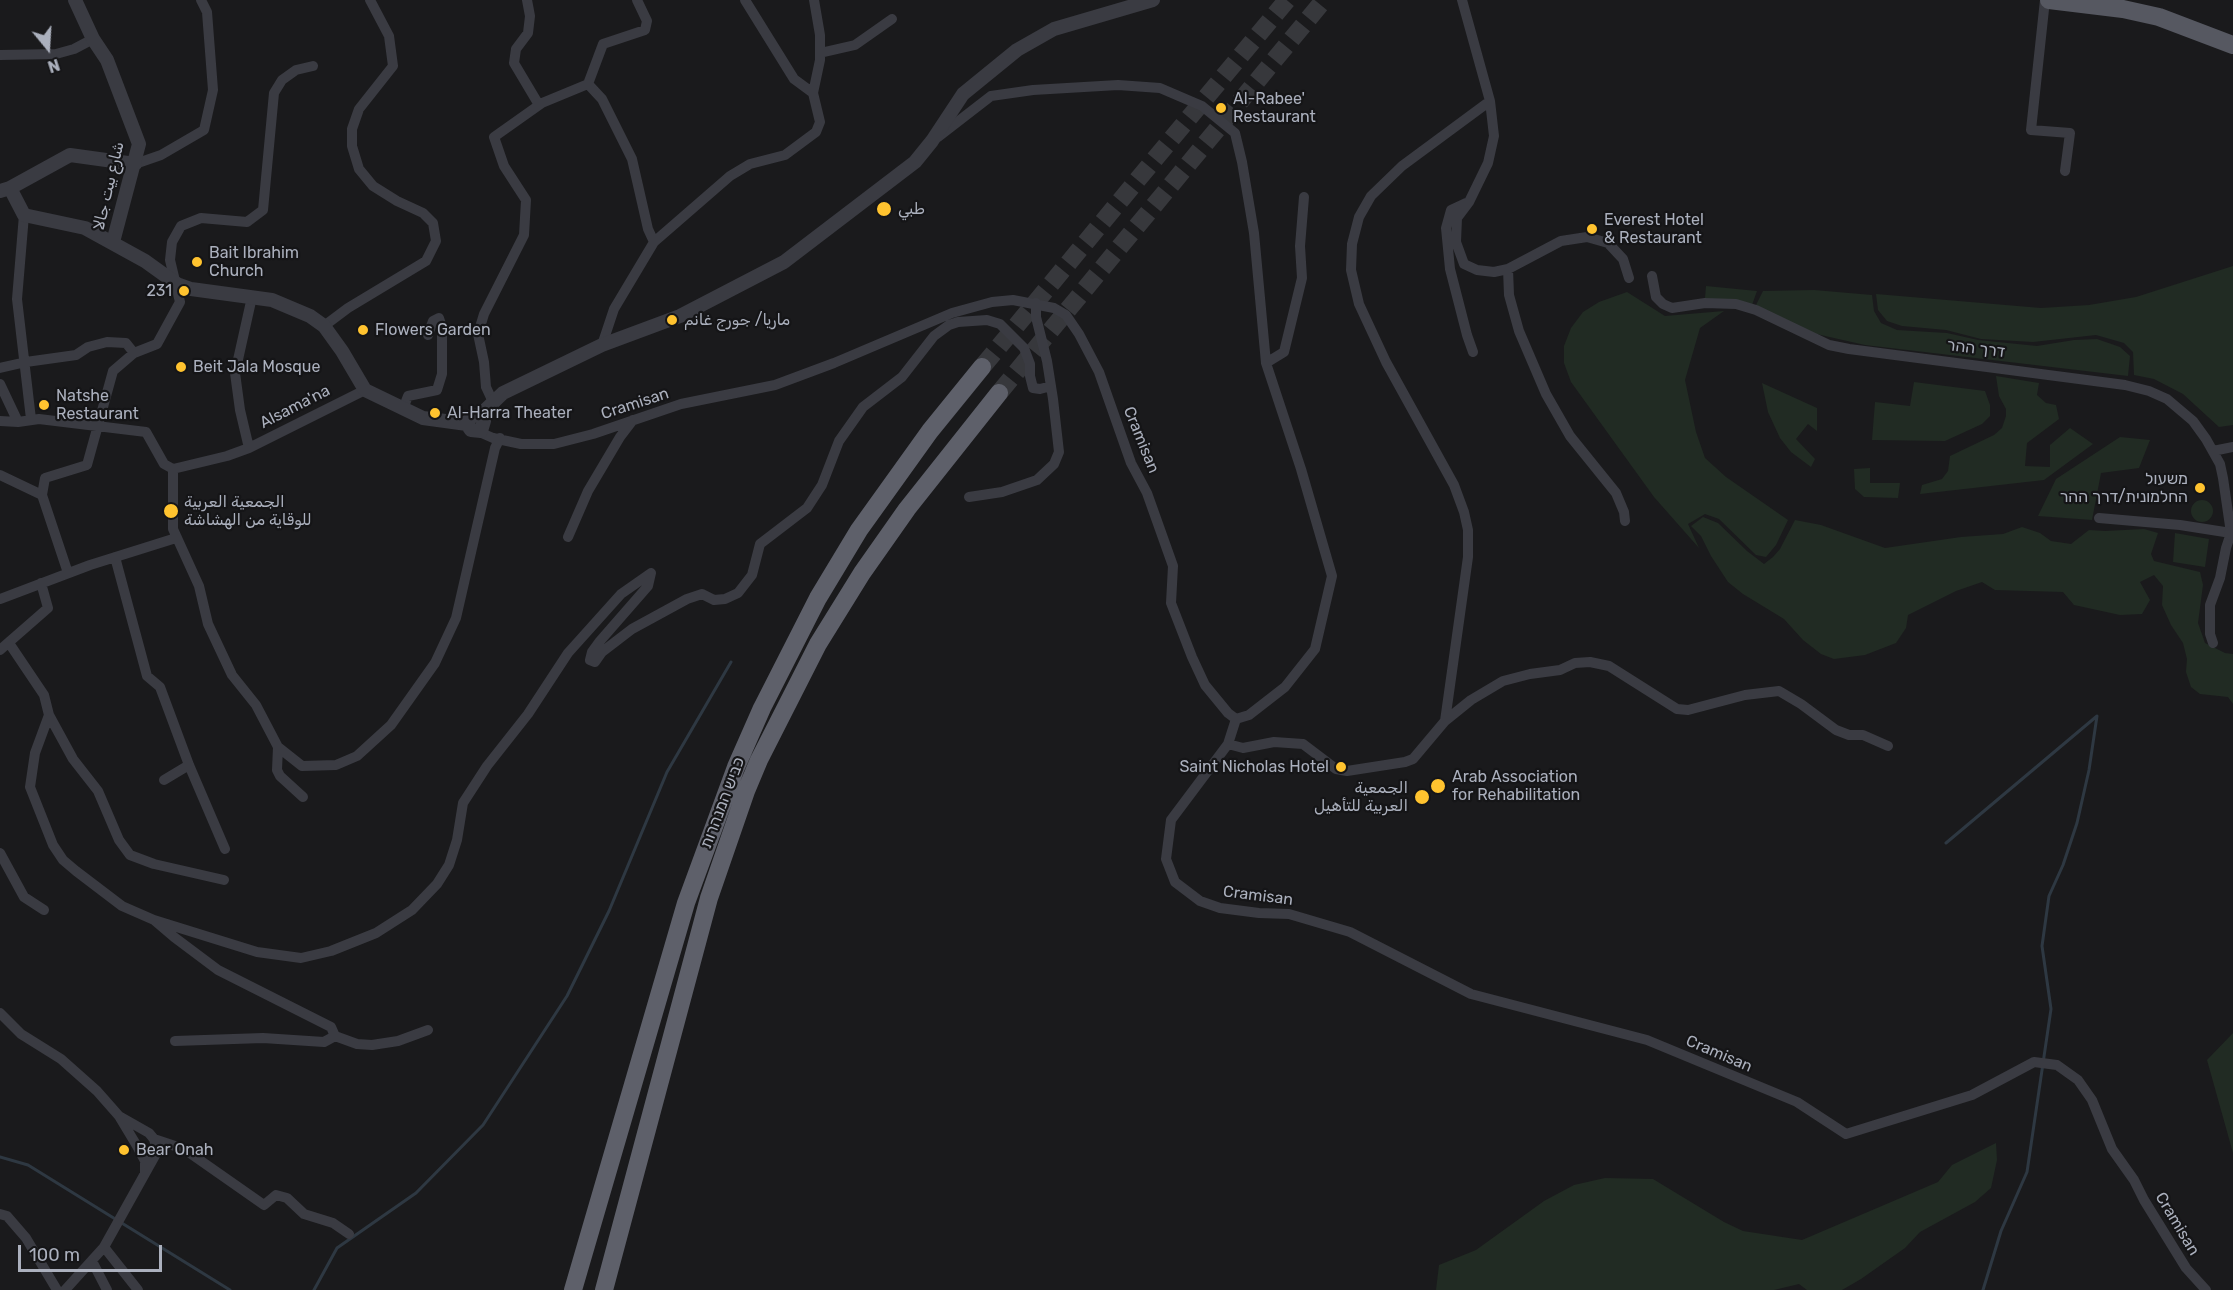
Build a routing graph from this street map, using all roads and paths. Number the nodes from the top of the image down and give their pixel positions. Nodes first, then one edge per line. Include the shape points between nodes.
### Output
1 (75, 0) edge
2 (201, 0) edge
3 (370, 0) edge
4 (527, 0) edge
5 (637, 0) edge
6 (745, 0) edge
7 (814, 0) edge
8 (1153, 0) edge
9 (1461, 0) edge
10 (2047, 0) edge
11 (892, 19) dead end
12 (93, 39) junction
13 (2233, 45) edge
14 (820, 53) junction
15 (0, 55) edge
16 (313, 66) dead end
17 (588, 84) junction
18 (813, 93) junction
19 (1490, 101) junction
20 (539, 105) junction
21 (932, 141) junction
22 (135, 164) junction
23 (2066, 171) dead end
24 (5, 189) edge
25 (1304, 197) dead end
26 (1469, 202) junction
27 (24, 215) junction
28 (113, 242) junction
29 (654, 242) junction
30 (1508, 269) junction
31 (1652, 276) dead end
32 (1629, 278) dead end
33 (177, 284) junction
34 (252, 297) junction
35 (1036, 303) junction
36 (324, 326) junction
37 (428, 335) dead end
38 (602, 345) junction
39 (134, 352) junction
40 (1473, 352) dead end
41 (26, 362) junction
42 (1266, 363) junction
43 (982, 367) tunnel mouth
44 (0, 368) edge
45 (0, 384) edge
46 (1051, 386) junction
47 (365, 390) junction
48 (999, 393) tunnel mouth
49 (403, 409) junction
50 (31, 419) junction
51 (633, 419) junction
52 (0, 421) edge
53 (485, 421) junction
54 (18, 422) junction
55 (98, 427) junction
56 (2233, 447) edge
57 (249, 448) junction
58 (2213, 451) junction
59 (173, 469) junction
60 (0, 475) edge
61 (42, 495) junction
62 (969, 497) dead end
63 (2099, 518) dead end
64 (1625, 521) dead end
65 (2232, 533) edge
66 (568, 537) dead end
67 (176, 538) junction
68 (115, 557) junction
69 (69, 573) junction
70 (41, 583) junction
71 (0, 598) edge
72 (9, 643) junction
73 (2213, 643) dead end
74 (0, 650) edge
75 (48, 715) junction
76 (1236, 719) junction
77 (1445, 721) junction
78 (1228, 744) junction
79 (278, 747) junction
80 (1888, 747) dead end
81 (189, 765) junction
82 (164, 780) dead end
83 (303, 797) dead end
84 (225, 849) dead end
85 (0, 853) edge
86 (224, 880) dead end
87 (44, 909) dead end
88 (154, 920) junction
89 (0, 1013) edge
90 (428, 1030) dead end
91 (335, 1036) junction
92 (175, 1041) dead end
93 (119, 1116) junction
94 (154, 1139) junction
95 (145, 1173) junction
96 (0, 1214) edge
97 (349, 1234) dead end
98 (104, 1247) junction
99 (92, 1261) junction
100 (57, 1290) edge
101 (65, 1290) edge
102 (107, 1290) edge
103 (138, 1290) edge
104 (573, 1290) edge
105 (604, 1290) edge
106 (2206, 1290) edge

1 - 12 street, شارع بيت جالا
2 - 22 street via 207,12 213,90 204,130 161,155
3 - 36 street via 389,36 393,66 359,109 352,129 358,169 373,186 423,213 433,223 436,241 426,261
4 - 20 street via 528,33 516,49 514,63
5 - 17 street via 647,21 645,30 603,44
6 - 18 street via 794,79
7 - 14 street
8 - 21 street via 1054,29 1017,50 963,94
9 - 19 street
10 - 13 main road via 2159,17
10 - 23 street via 2031,129 2070,133
11 - 14 street via 855,45
12 - 15 street via 56,54
12 - 22 street, شارع بيت جالا via 107,60 140,144
14 - 18 street
16 - 33 street via 296,70 282,80 274,93 263,210 247,222 201,218 181,226 172,242 170,260
17 - 20 street
17 - 29 street via 602,99 632,159
18 - 29 street via 820,122 816,132 785,155 750,164 730,176
19 - 26 street via 1494,136 1488,163
19 - 77 street via 1402,166 1371,196 1359,217 1352,244 1352,270 1359,304 1386,362 1454,485 1468,530 1468,557
20 - 53 street via 494,137 504,166 526,200 524,235 478,334 484,362
21 - 38 street via 915,162 784,262 680,316
21 - 42 street via 991,96 1033,90 1118,85 1160,88 1202,106 1235,133 1254,233
22 - 24 street via 70,155
22 - 28 street, شارع بيت جالا
24 - 27 street
25 - 42 street via 1302,278 1284,352
26 - 30 street via 1456,219 1456,242 1464,264 1494,272
26 - 40 street via 1451,210 1446,228 1450,269
27 - 28 street via 85,228
27 - 41 street via 17,299
28 - 33 street
29 - 38 street via 614,309
30 - 32 street via 1561,241 1587,237 1608,243 1623,259
30 - 64 street via 1509,295 1519,331 1546,394 1569,436 1616,493
31 - 58 street, דרך ההר via 1656,297 1672,308 1736,304 1849,350 2149,391 2181,409
33 - 34 street
33 - 39 street via 180,302 157,344
34 - 36 street via 272,300
34 - 57 street, Alsama'na via 235,373
35 - 46 street
35 - 51 street, Cramisan via 992,302 951,313 775,385 681,404
35 - 76 street, Cramisan via 1066,315 1099,372 1173,566 1171,603 1180,629 1205,685
36 - 47 street
37 - 49 street via 433,321 440,318 440,382 437,390 408,396
38 - 53 street via 503,393
39 - 41 street via 126,343 107,342 76,355
39 - 55 street via 113,371
41 - 44 street
41 - 50 street
42 - 76 street via 1332,576 1315,649 1286,687 1249,715
43 - 104 highway, כביש המנהרות via 859,530 818,598 762,708 686,903
45 - 54 street
46 - 62 street via 1059,437 1054,464 1024,486
46 - 88 street via 1033,387 1024,348 1000,324 987,320 958,322 934,336 902,377 863,406 839,441 822,485 807,508 760,544 752,575 738,593 714,600 702,594 687,599 632,629 595,662 590,660 592,652 648,586 651,573 614,601 568,652 463,803 449,865 437,884 412,910 376,933 301,958 257,952
47 - 49 street
47 - 57 street, Alsama'na
48 - 105 highway, כביש המנהרות via 862,573 818,644 746,792 709,898
49 - 53 street via 423,418
50 - 54 street
50 - 55 street
51 - 53 street, Cramisan via 554,444 521,444
51 - 66 street via 588,491
52 - 54 street
53 - 79 street via 495,448 456,618 435,663 391,725 357,756 336,765 302,766
55 - 59 street via 146,432 164,464
55 - 61 street via 87,465 45,477
56 - 58 street
57 - 59 street
58 - 65 street, דרך ההר via 2220,464
59 - 67 street
60 - 61 street
61 - 69 street
63 - 65 street
65 - 73 street via 2210,605
67 - 68 street
67 - 79 street via 185,551 208,624 232,675 256,705
68 - 69 street
68 - 81 street via 147,676 160,687
69 - 70 street
70 - 71 street
70 - 72 street via 48,608
72 - 74 street
72 - 75 street via 44,695
75 - 86 street via 73,759 98,791 119,840 130,855
75 - 88 street via 35,753 30,787 53,845 63,860 122,906
76 - 78 street, Cramisan
77 - 78 street via 1413,759 1365,769 1336,769 1303,744 1274,742 1243,748
77 - 80 street via 1503,681 1590,662 1609,666 1677,710 1779,691 1836,730 1863,735
78 - 106 street, Cramisan via 1171,820 1166,859 1175,882 1200,901 1220,908 1289,914 1350,932 1471,994 1647,1040 1797,1102 1846,1134 1972,1095 2034,1062 2057,1065 2078,1080 2092,1100 2112,1149 2186,1268
79 - 83 street via 280,776
81 - 82 street
81 - 84 street
85 - 87 street via 24,897
88 - 91 street via 218,970 331,1028
89 - 93 street via 21,1034 61,1059
90 - 91 street via 372,1045
91 - 92 street via 324,1042 263,1038
93 - 94 street
93 - 95 street via 145,1161
94 - 95 street via 157,1152
94 - 97 street via 184,1149 264,1205 276,1195 287,1198 303,1214 333,1223
95 - 98 street
96 - 100 street via 7,1216 26,1238
98 - 99 street
98 - 103 street
99 - 101 street
99 - 102 street

